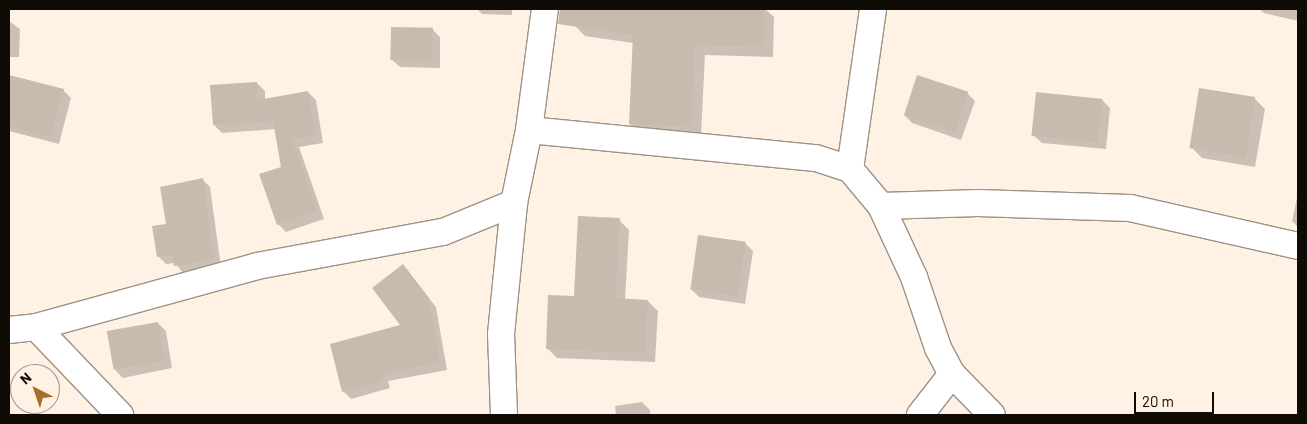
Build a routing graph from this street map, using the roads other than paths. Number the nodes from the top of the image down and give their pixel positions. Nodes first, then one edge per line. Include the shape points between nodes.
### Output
1 (545, 9) edge
2 (873, 9) edge
3 (529, 130) junction
4 (850, 169) junction
5 (514, 203) junction
6 (881, 206) junction
7 (1298, 246) edge
8 (36, 327) junction
9 (9, 330) edge
10 (952, 374) junction
11 (120, 415) edge
12 (504, 415) edge
13 (920, 415) edge
14 (992, 415) edge

1 - 3 street
2 - 4 street
3 - 4 street via 816,158
3 - 5 street
4 - 6 street
5 - 8 street via 442,232 257,266
5 - 12 street via 501,334
6 - 7 street via 978,203 1130,208
6 - 10 street via 914,277 938,348
8 - 9 street
8 - 11 street
10 - 13 street
10 - 14 street

